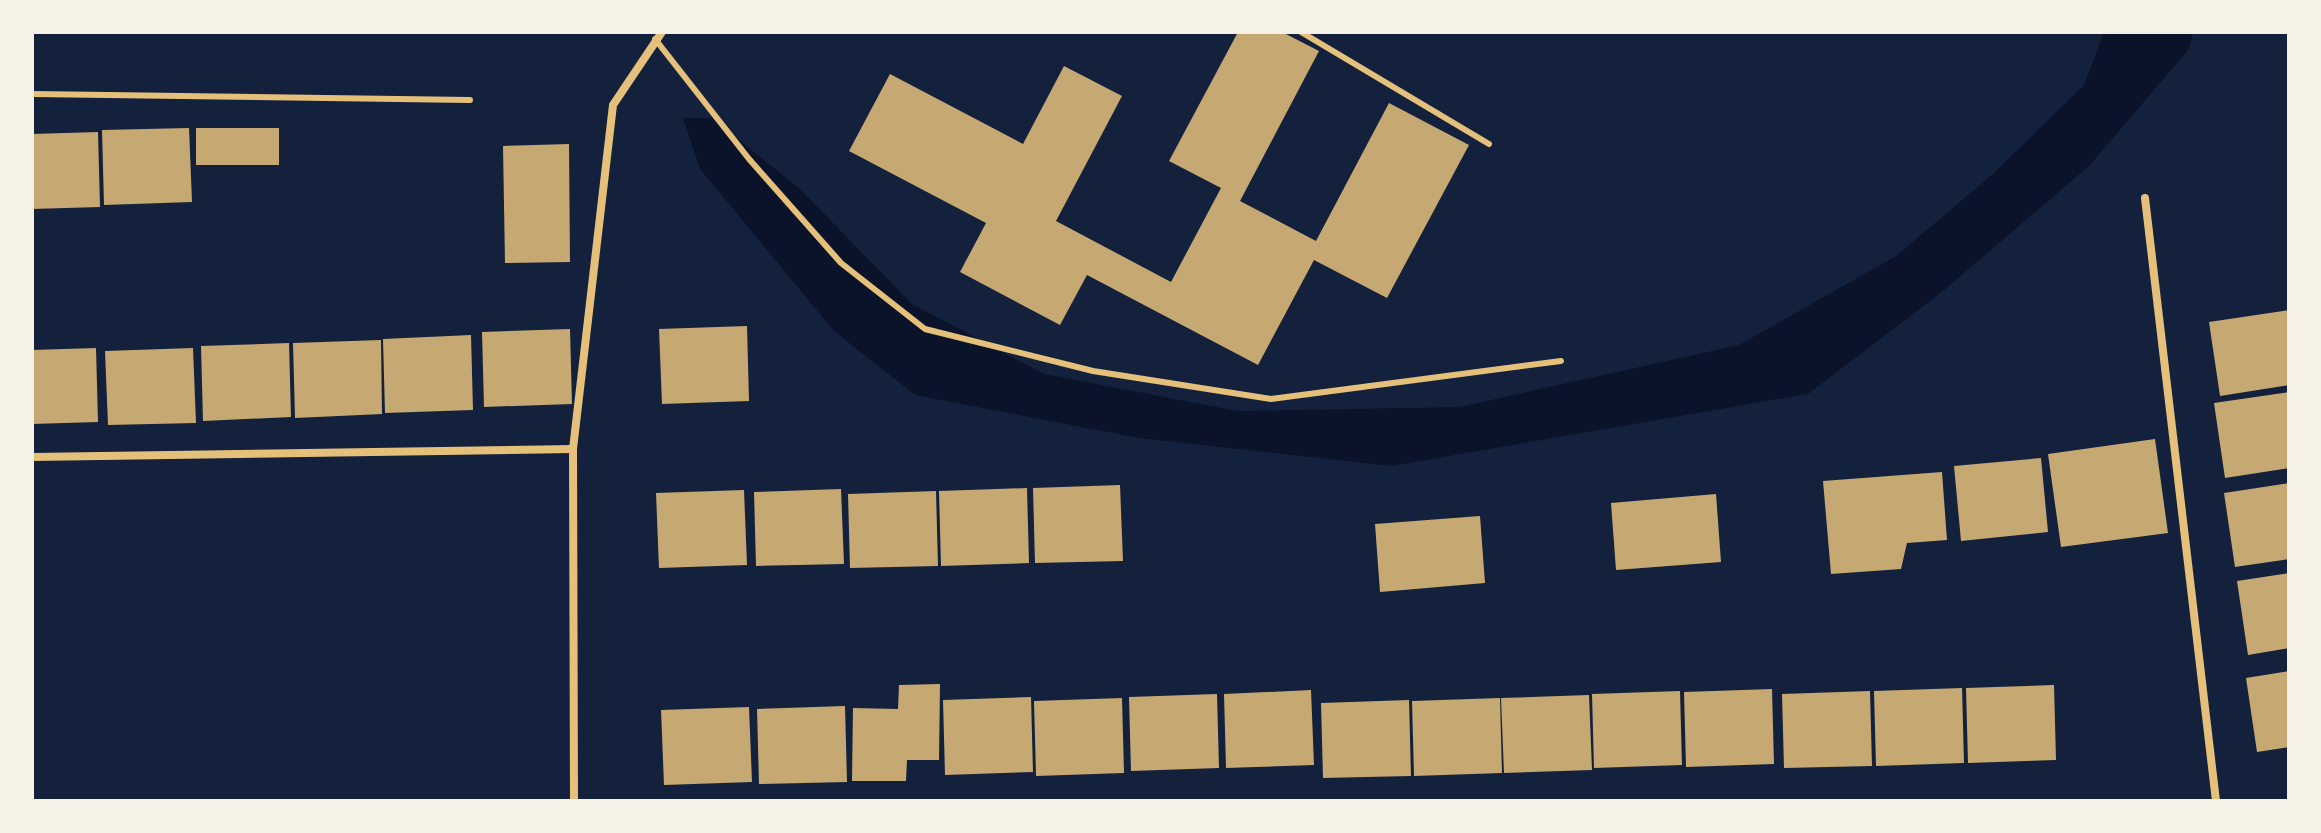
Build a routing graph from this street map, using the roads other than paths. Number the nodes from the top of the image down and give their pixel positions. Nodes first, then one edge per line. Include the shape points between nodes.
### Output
1 (1301, 32) edge
2 (658, 36) edge
3 (32, 94) edge
4 (470, 100) dead end
5 (1489, 144) dead end
6 (2145, 198) dead end
7 (1561, 361) dead end
8 (573, 449) junction
9 (32, 457) edge
10 (574, 801) edge
11 (2216, 801) edge

1 - 5 lane
2 - 7 lane via 749,159 841,263 925,329 1093,371 1271,399
2 - 8 street via 613,105
3 - 4 lane
6 - 11 street
8 - 9 street
8 - 10 street

